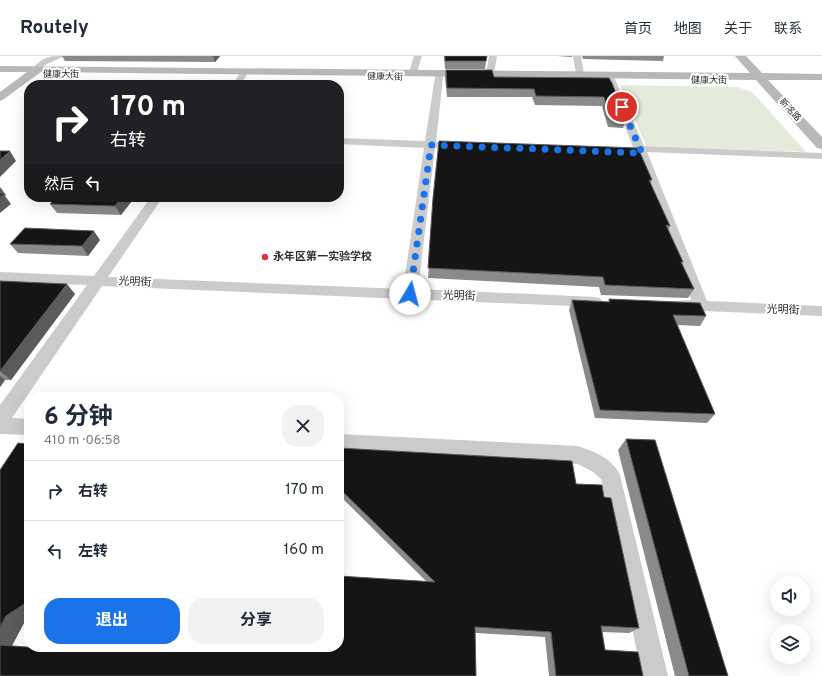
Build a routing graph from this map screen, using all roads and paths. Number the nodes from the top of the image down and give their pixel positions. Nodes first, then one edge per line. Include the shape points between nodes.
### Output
1 (61, 56) edge
2 (418, 56) edge
3 (493, 56) edge
4 (577, 56) edge
5 (740, 56) edge
6 (747, 56) edge
7 (44, 58) edge
8 (0, 69) edge
9 (32, 71) junction
10 (413, 72) junction
11 (0, 73) edge
12 (490, 73) junction
13 (580, 74) junction
14 (243, 75) junction
15 (439, 77) junction
16 (764, 78) junction
17 (822, 78) edge
18 (611, 79) junction
19 (240, 80) edge
20 (822, 81) edge
21 (0, 93) edge
22 (0, 97) edge
23 (822, 135) edge
24 (344, 141) edge
25 (431, 145) junction
26 (822, 145) edge
27 (471, 146) edge
28 (641, 151) junction
29 (627, 153) edge
30 (822, 156) edge
31 (153, 202) edge
32 (0, 277) edge
33 (98, 280) junction
34 (410, 294) junction
35 (609, 302) edge
36 (662, 305) edge
37 (701, 306) junction
38 (822, 311) edge
39 (0, 420) edge
40 (0, 426) edge
41 (24, 427) edge
42 (344, 443) edge
43 (655, 676) edge

1 - 7 street
2 - 10 street
3 - 12 street
4 - 13 street
5 - 16 main road
6 - 16 main road
7 - 9 street
8 - 9 main road, 健康大街
9 - 10 main road, 健康大街
9 - 11 main road, 健康大街
9 - 14 main road, 健康大街
9 - 21 main road
9 - 22 main road
10 - 12 main road, 健康大街
12 - 13 main road, 健康大街
13 - 16 main road, 健康大街
14 - 15 main road, 健康大街
14 - 19 street
15 - 18 main road, 健康大街
15 - 25 street
16 - 17 main road
16 - 18 main road, 健康大街
16 - 20 main road
16 - 23 main road, 新洺路
16 - 26 main road, 新洺路
18 - 28 street
24 - 25 street
25 - 27 street
25 - 34 street
28 - 29 street
28 - 30 street
28 - 37 street
31 - 33 street
32 - 33 street, 光明街
33 - 34 street, 光明街
33 - 39 street
34 - 35 street, 光明街
36 - 37 street, 光明街
37 - 38 street, 光明街
40 - 41 street
42 - 43 street via 578,455 604,466 610,475

